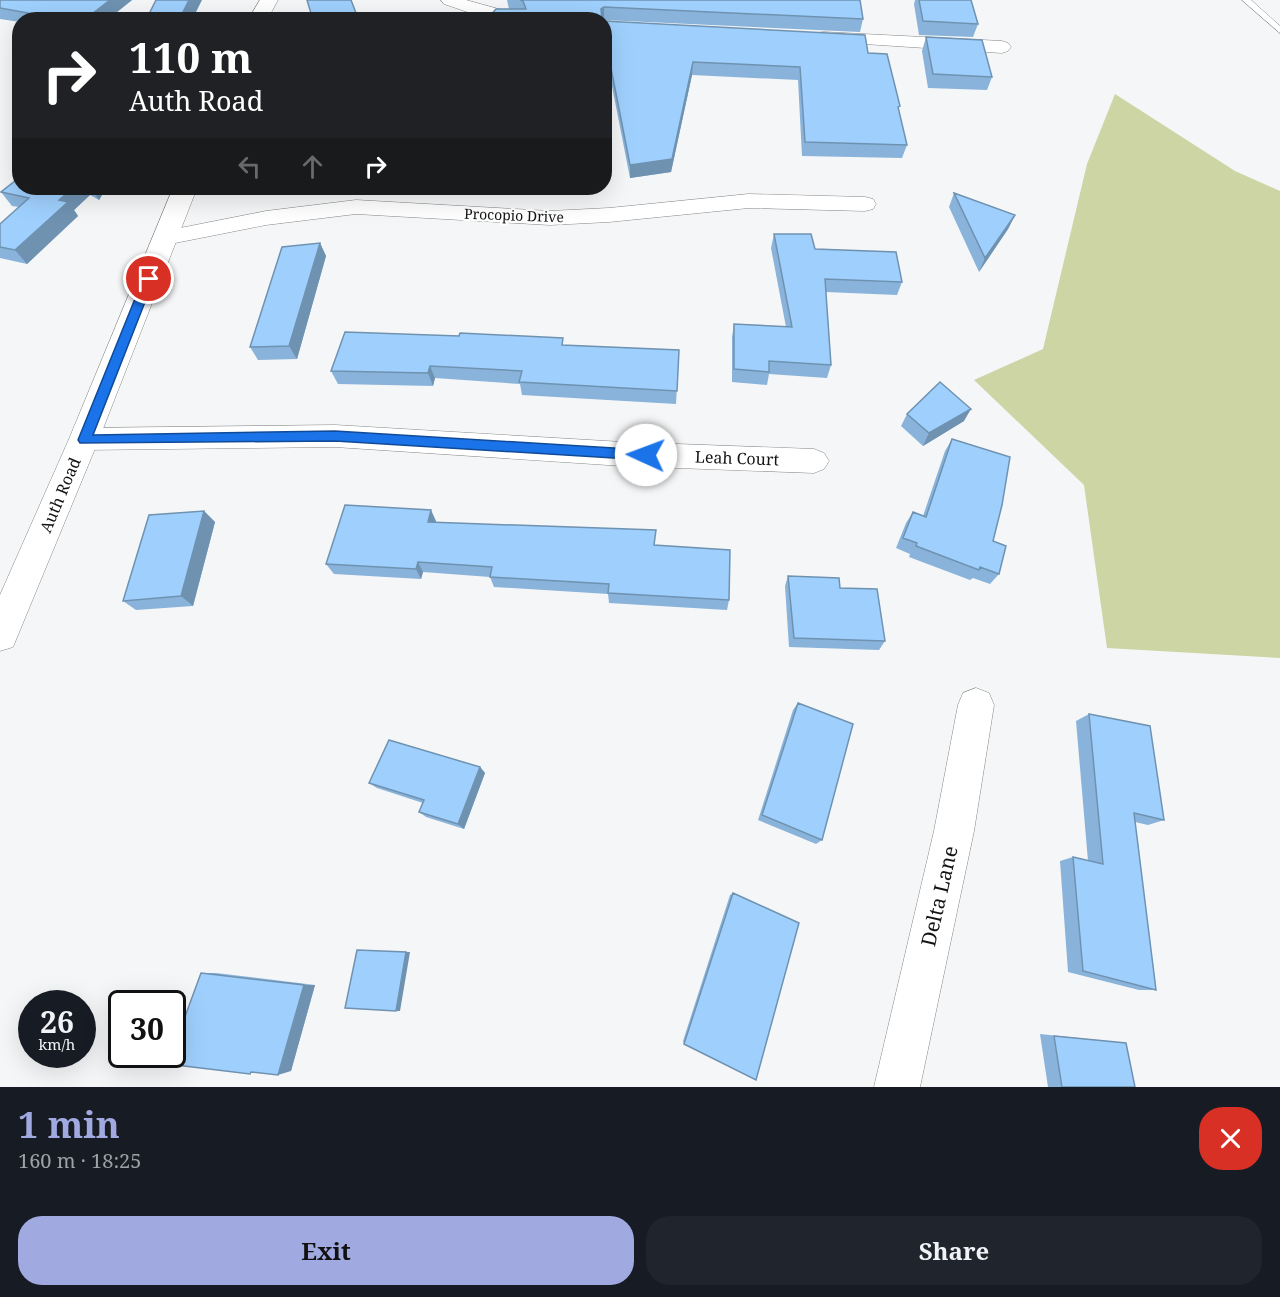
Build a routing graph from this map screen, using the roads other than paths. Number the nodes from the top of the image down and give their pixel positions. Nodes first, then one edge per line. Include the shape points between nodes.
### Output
1 (450, 0) edge
2 (1246, 0) edge
3 (1259, 11) junction
4 (1270, 11) dead end
5 (484, 12) edge
6 (1280, 30) edge
7 (806, 37) edge
8 (1002, 47) dead end
9 (182, 195) edge
10 (865, 204) dead end
11 (165, 238) junction
12 (84, 440) junction
13 (814, 461) dead end
14 (1, 631) edge
15 (976, 705) dead end
16 (897, 1087) edge

1 - 5 street
2 - 3 lane
3 - 4 lane
3 - 6 lane
7 - 8 street
9 - 11 main road, Auth Road
10 - 11 street, Procopio Drive via 749,201 550,218 356,207 266,218
11 - 12 main road, Auth Road
12 - 13 street, Leah Court via 335,436
12 - 14 main road, Auth Road
15 - 16 street, Delta Lane via 954,831

